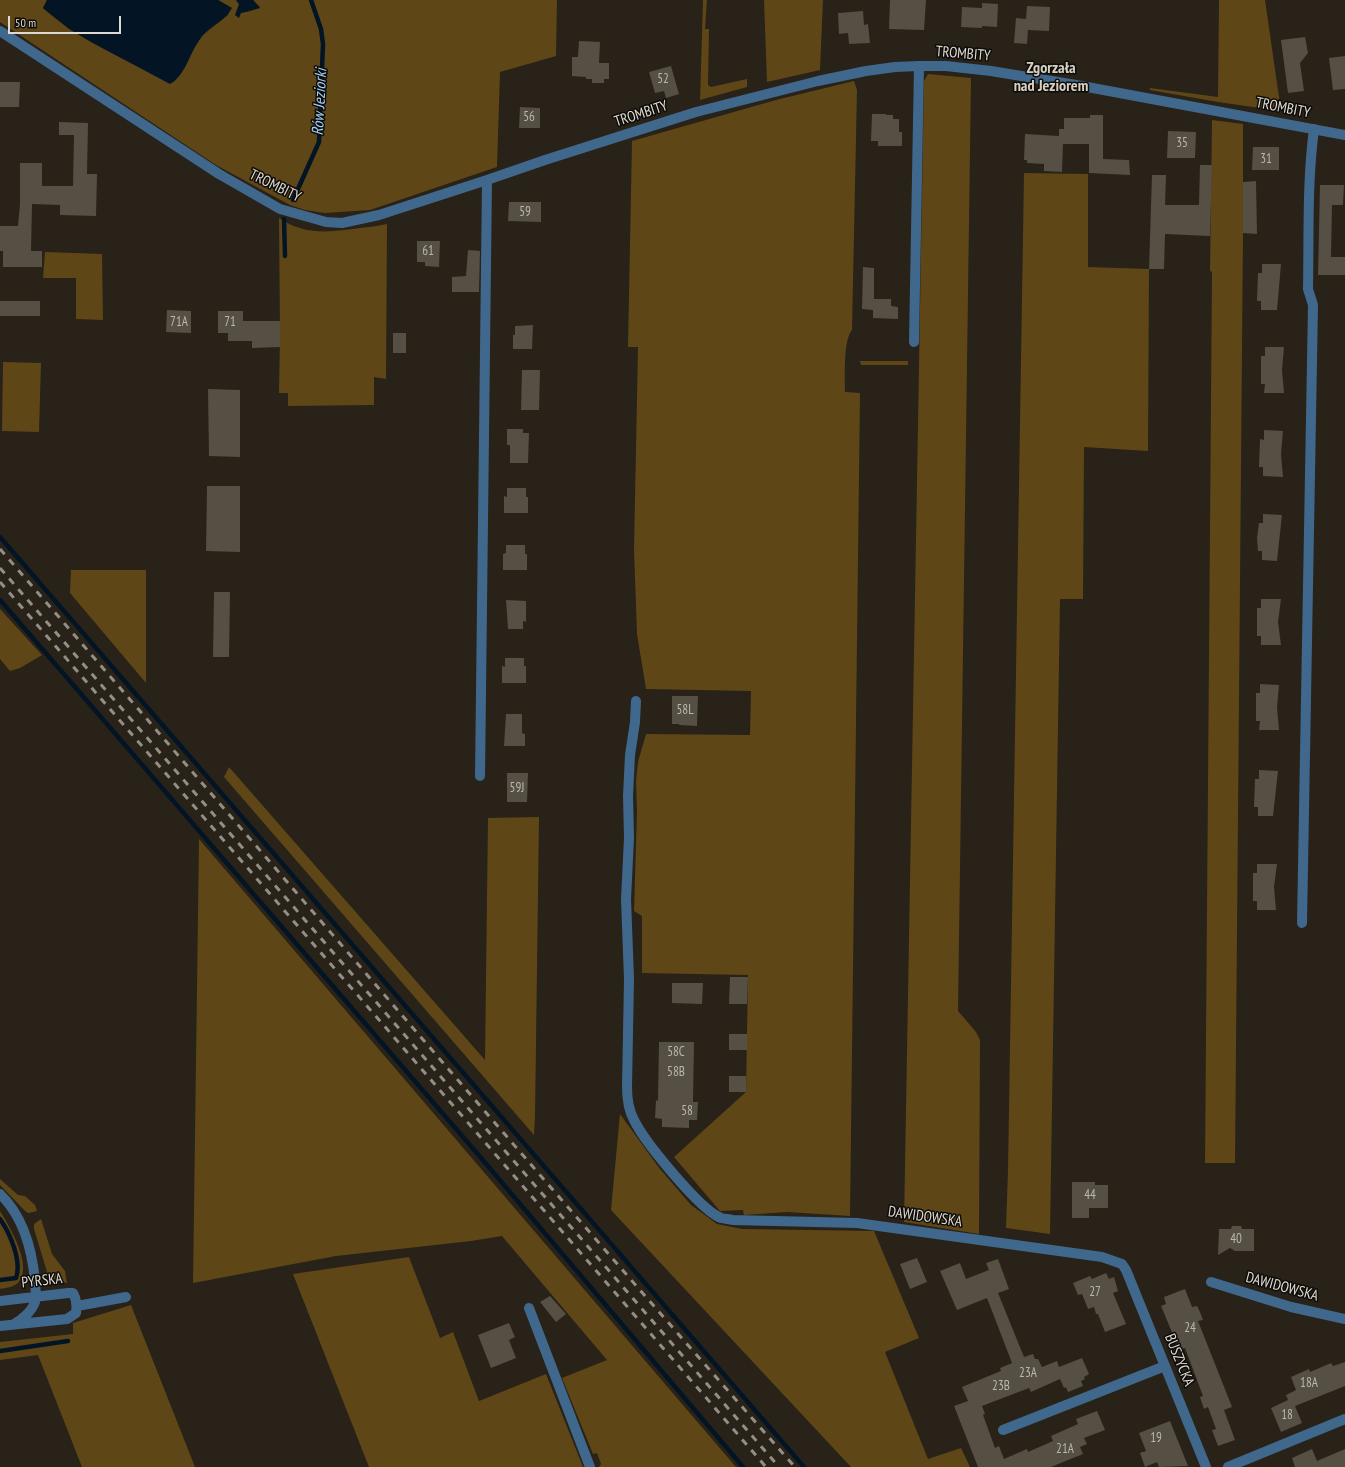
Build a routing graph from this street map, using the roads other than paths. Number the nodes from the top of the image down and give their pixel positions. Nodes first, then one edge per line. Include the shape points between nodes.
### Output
1 (0, 31) edge
2 (919, 66) junction
3 (1314, 129) junction
4 (1345, 135) edge
5 (487, 180) junction
6 (914, 342) dead end
7 (636, 700) dead end
8 (480, 776) dead end
9 (1302, 923) dead end
10 (0, 1194) edge
11 (1122, 1264) joint
12 (1211, 1282) dead end
13 (36, 1296) junction
14 (126, 1297) dead end
15 (0, 1301) edge
16 (77, 1306) junction
17 (529, 1308) dead end
18 (1345, 1319) edge
19 (11, 1325) junction
20 (0, 1326) edge
21 (1165, 1366) junction
22 (1345, 1419) edge
23 (1002, 1430) dead end
24 (590, 1467) edge
25 (1206, 1467) edge
26 (1228, 1467) edge

1 - 5 street, TROMBITY via 219,174 280,209 308,218 342,223 359,220
2 - 3 street, TROMBITY via 954,67 1059,82
2 - 5 street, TROMBITY via 866,71 703,110
2 - 6 street
3 - 4 street, TROMBITY
3 - 9 street via 1309,185 1308,289 1313,305
5 - 8 street
7 - 11 street, DAWIDOWSKA via 628,796 627,1091 634,1120 643,1136 688,1190 714,1214 733,1220 857,1223 1102,1257
10 - 13 street via 18,1217 27,1239 34,1268
11 - 21 street, BUSZYCKA
12 - 18 street, DAWIDOWSKA via 1291,1308
13 - 15 street, PYRSKA
13 - 16 street, PYRSKA via 73,1293
13 - 19 street via 30,1310
14 - 16 street
16 - 19 street via 76,1313 69,1318
17 - 24 street
19 - 20 street
21 - 23 street
21 - 25 street, BUSZYCKA
22 - 26 street

